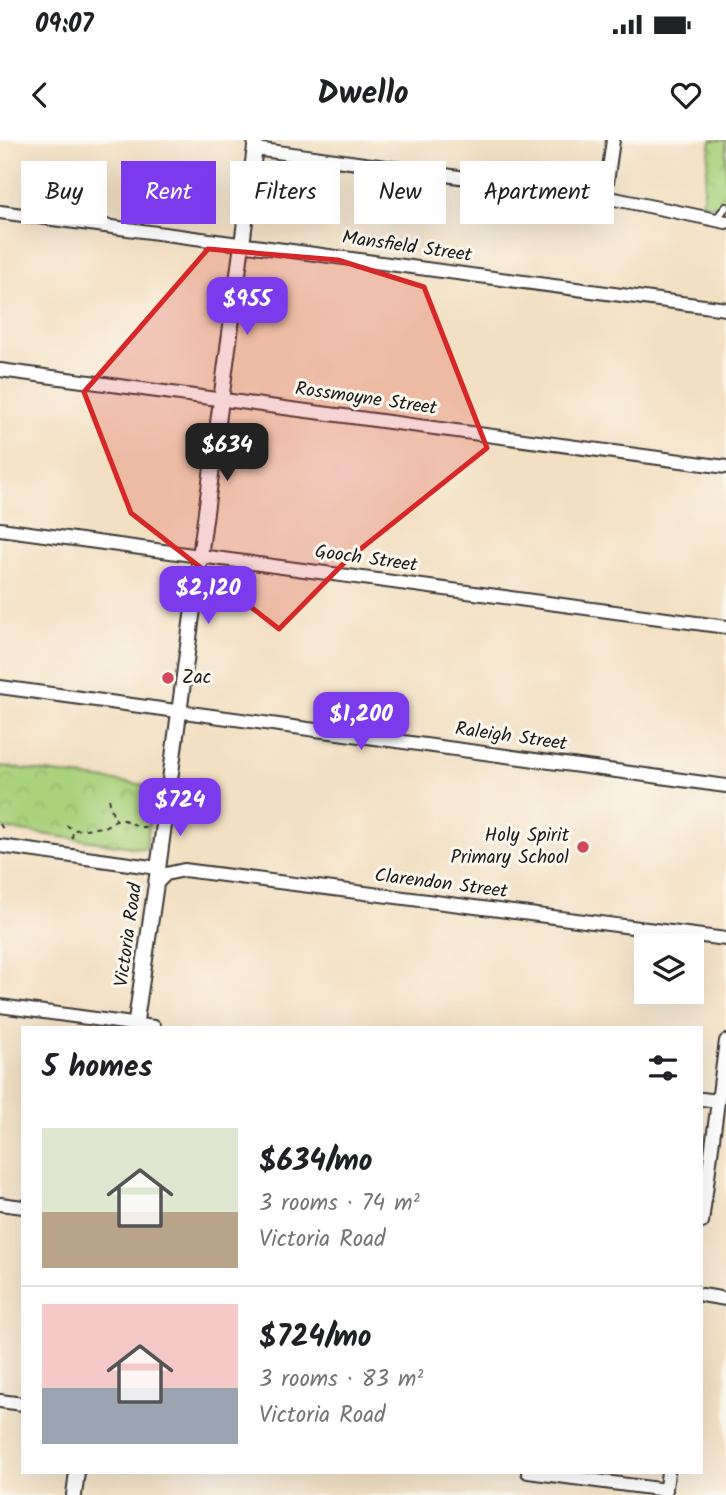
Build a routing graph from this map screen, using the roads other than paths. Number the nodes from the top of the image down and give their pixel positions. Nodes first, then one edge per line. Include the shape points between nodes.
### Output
1 (613, 140) edge
2 (255, 145) edge
3 (610, 161) edge
4 (460, 175) edge
5 (614, 199) edge
6 (726, 207) edge
7 (0, 212) edge
8 (720, 221) edge
9 (242, 244) junction
10 (726, 309) edge
11 (0, 370) edge
12 (221, 399) junction
13 (726, 467) edge
14 (0, 529) edge
15 (200, 556) junction
16 (726, 627) edge
17 (0, 687) edge
18 (179, 710) junction
19 (726, 786) edge
20 (0, 846) edge
21 (157, 876) junction
22 (726, 939) edge
23 (0, 1006) edge
24 (135, 1026) edge
25 (726, 1041) edge
26 (703, 1099) edge
27 (718, 1101) junction
28 (0, 1204) edge
29 (21, 1207) edge
30 (703, 1215) edge
31 (703, 1295) edge
32 (726, 1299) edge
33 (0, 1401) edge
34 (21, 1404) edge
35 (77, 1474) edge
36 (542, 1474) edge
37 (668, 1474) edge
38 (665, 1492) edge
39 (74, 1495) edge

1 - 3 street
2 - 4 street
2 - 9 street, Victoria Road
5 - 8 street
6 - 8 lane
7 - 9 street, Mansfield Street
9 - 10 street, Mansfield Street
9 - 12 street, Victoria Road
11 - 12 street, Rossmoyne Street
12 - 13 street, Rossmoyne Street
12 - 15 street, Victoria Road
14 - 15 street, Gooch Street
15 - 16 street, Gooch Street
15 - 18 street, Victoria Road
17 - 18 street, Raleigh Street
18 - 19 street, Raleigh Street
18 - 21 street, Victoria Road
20 - 21 street
21 - 22 street, Clarendon Street via 184,870
21 - 24 street, Victoria Road
23 - 24 street
25 - 27 street
26 - 27 street
27 - 30 street
28 - 29 street
31 - 32 street
33 - 34 street
35 - 39 street
36 - 38 street
37 - 38 street

